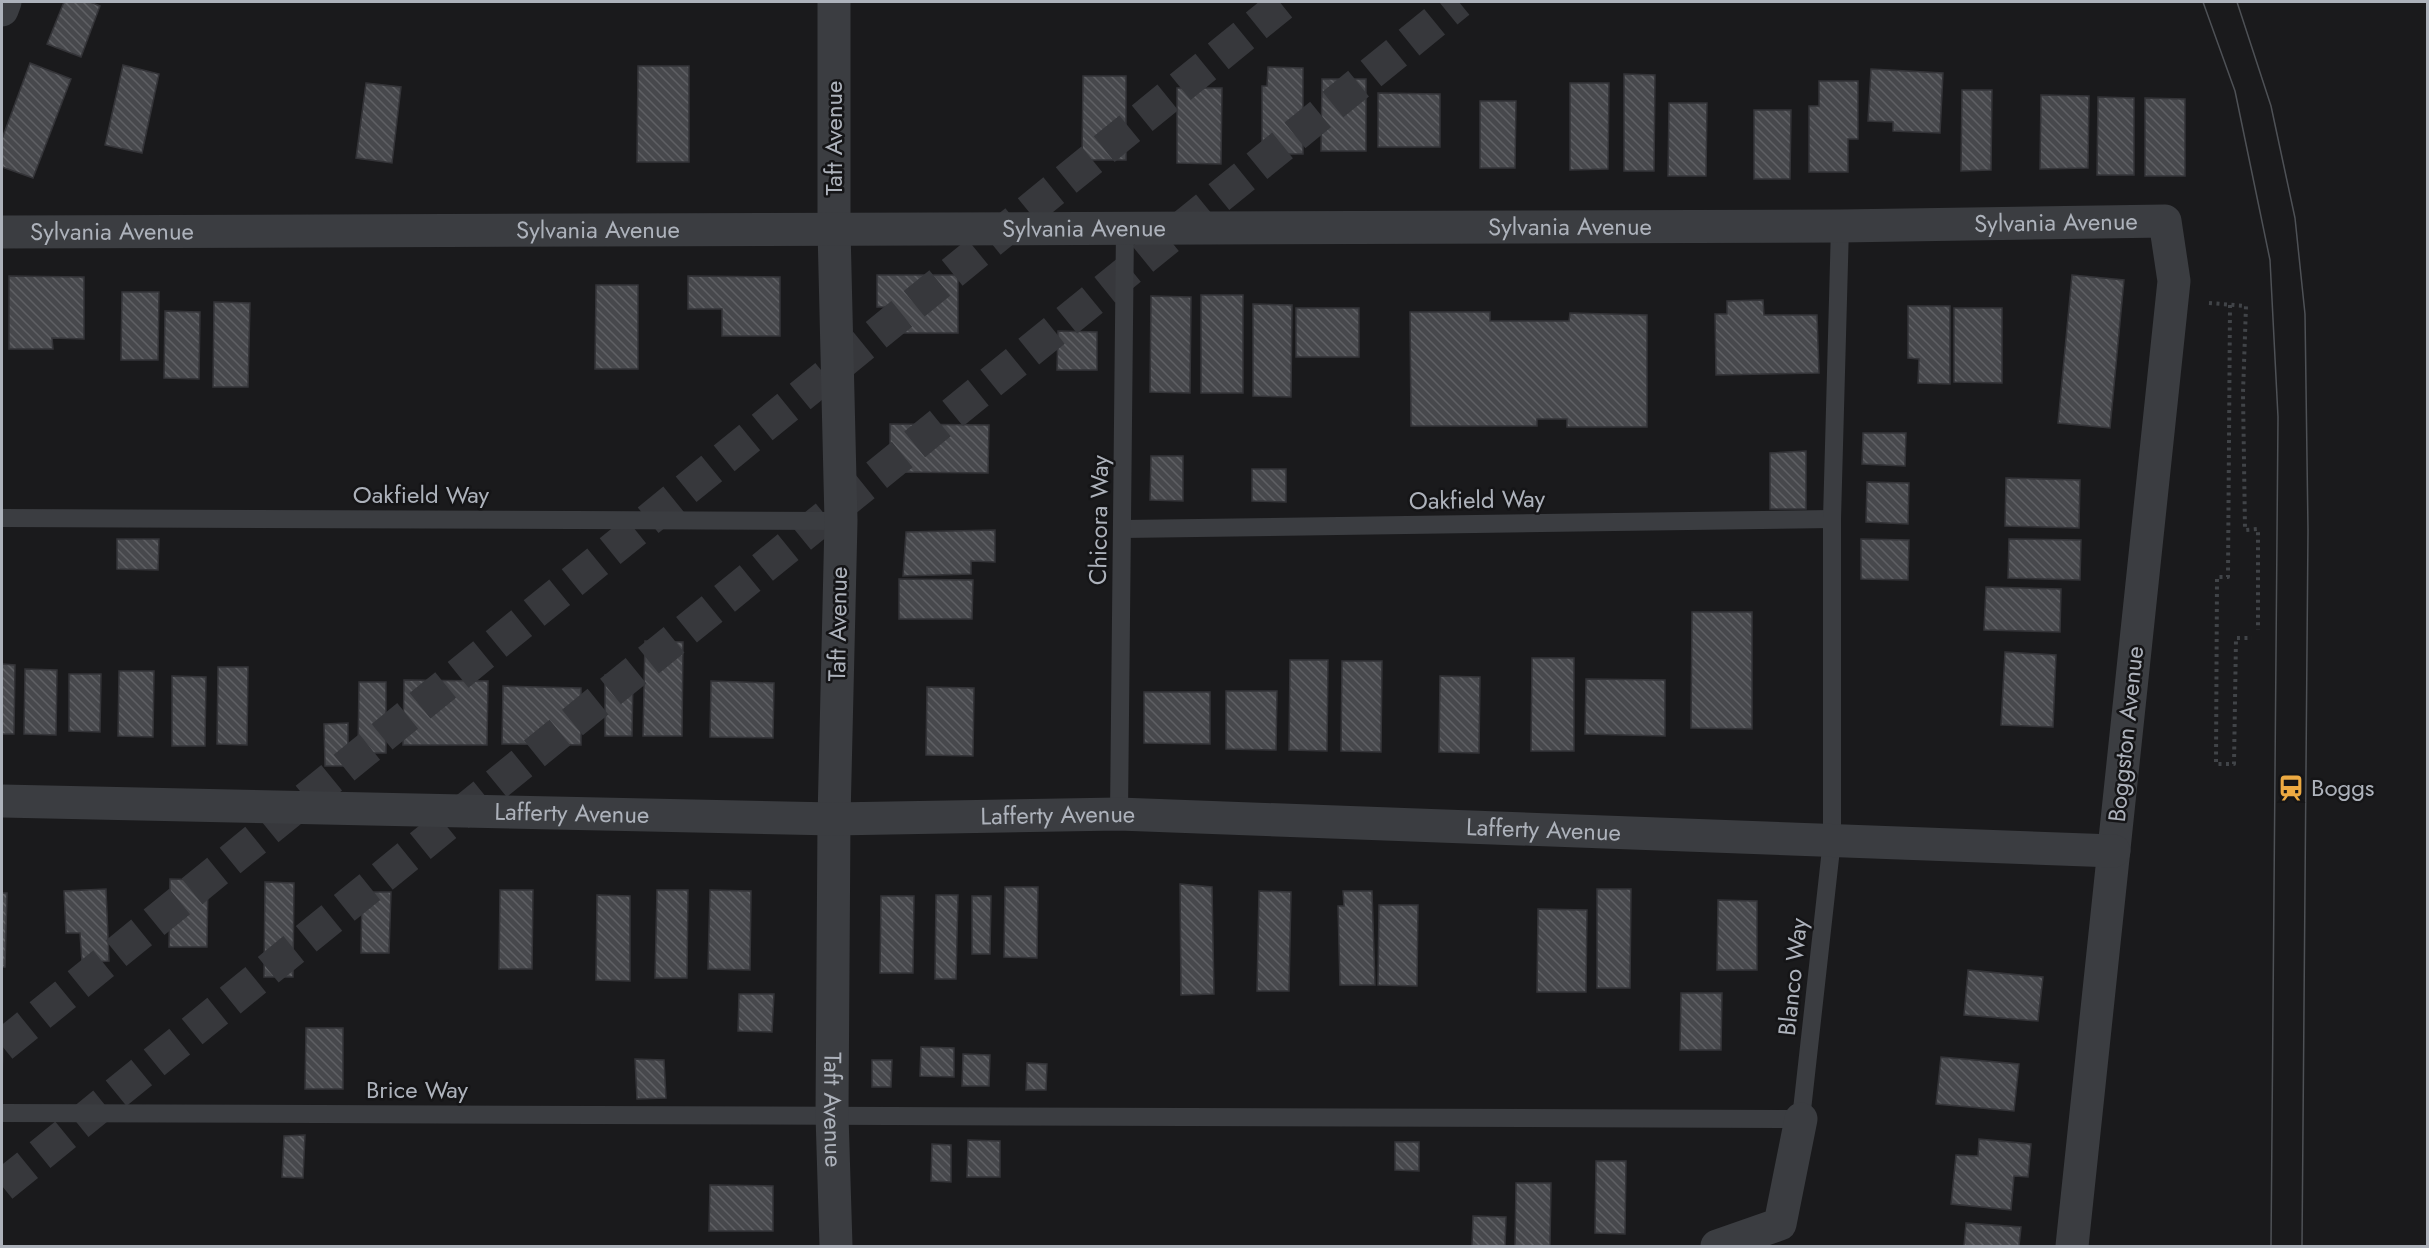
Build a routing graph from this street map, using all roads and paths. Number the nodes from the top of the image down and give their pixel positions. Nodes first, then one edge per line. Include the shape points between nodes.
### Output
1 (5, 2) edge
2 (834, 2) edge
3 (2, 10) edge
4 (2165, 221) joint
5 (1840, 226) junction
6 (1125, 227) junction
7 (834, 229) junction
8 (2, 232) edge
9 (2230, 304) dead end
10 (2244, 314) dead end
11 (2, 518) edge
12 (1832, 519) junction
13 (841, 521) junction
14 (1123, 529) junction
15 (2258, 630) dead end
16 (2252, 638) dead end
17 (2, 801) edge
18 (1119, 814) junction
19 (834, 819) junction
20 (1832, 840) junction
21 (2114, 851) junction
22 (2, 1113) edge
23 (832, 1115) junction
24 (1801, 1119) junction
25 (836, 1246) edge
26 (1717, 1246) edge
27 (2072, 1246) edge

1 - 3 street
2 - 7 street, Taft Avenue
4 - 5 street, Sylvania Avenue
4 - 21 street, Boggston Avenue via 2174,280
5 - 6 street, Sylvania Avenue
5 - 12 lane, Blanco Way
6 - 7 street, Sylvania Avenue
6 - 14 lane, Chicora Way
7 - 8 street, Sylvania Avenue
7 - 13 street, Taft Avenue
9 - 16 path via 2228,578 2217,577 2217,764 2234,764 2236,638
10 - 15 path via 2245,530 2258,529
11 - 13 lane, Oakfield Way
12 - 14 lane, Oakfield Way
12 - 20 lane, Blanco Way
13 - 19 street, Taft Avenue
14 - 18 lane, Chicora Way
17 - 19 street, Lafferty Avenue
18 - 19 street, Lafferty Avenue
18 - 20 street, Lafferty Avenue
19 - 23 street, Taft Avenue
20 - 21 street, Lafferty Avenue
20 - 24 lane, Blanco Way
21 - 27 street, Boggston Avenue
22 - 23 lane, Brice Way
23 - 24 lane, Brice Way
23 - 25 street, Taft Avenue
24 - 26 street via 1780,1224

